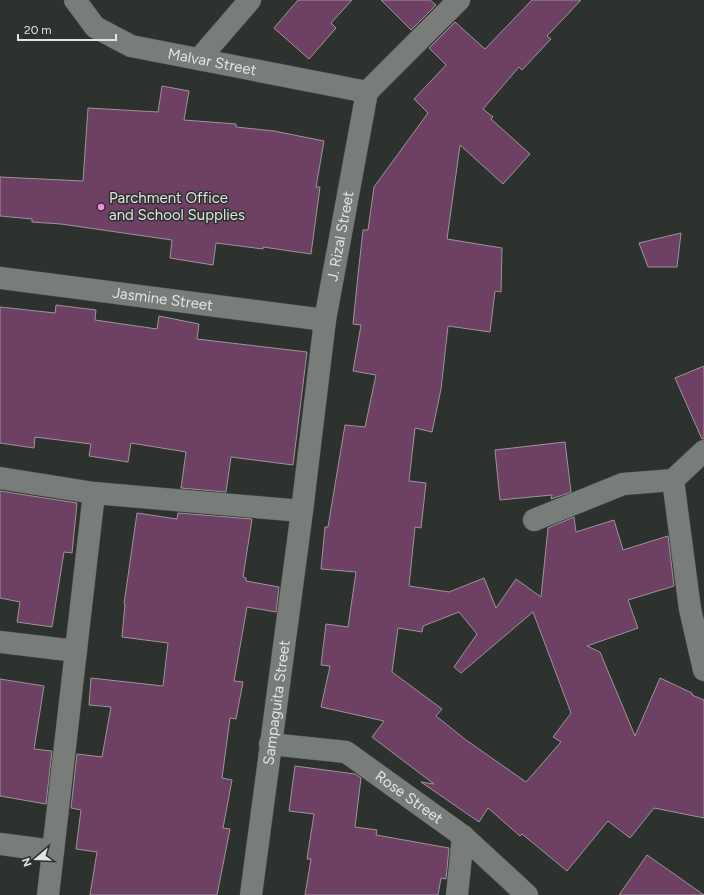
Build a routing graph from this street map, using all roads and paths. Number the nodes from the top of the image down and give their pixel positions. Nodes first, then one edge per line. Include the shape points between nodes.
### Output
1 (75, 0) edge
2 (250, 0) edge
3 (459, 0) edge
4 (199, 59) junction
5 (367, 92) junction
6 (0, 278) edge
7 (325, 320) junction
8 (704, 452) edge
9 (0, 478) edge
10 (673, 480) junction
11 (94, 493) junction
12 (302, 511) junction
13 (534, 520) dead end
14 (697, 606) edge
15 (0, 642) edge
16 (76, 651) junction
17 (704, 670) edge
18 (270, 744) junction
19 (463, 836) junction
20 (0, 844) edge
21 (53, 851) junction
22 (48, 895) edge
23 (251, 895) edge
24 (457, 895) edge
25 (527, 895) edge

1 - 4 street, Malvar Street via 95,27 131,46
2 - 4 street
3 - 5 street
4 - 5 street, Malvar Street
5 - 7 street, J. Rizal Street
6 - 7 street, Jasmine Street
7 - 12 street, J. Rizal Street
8 - 10 street
9 - 11 street
10 - 13 street via 623,484
10 - 14 street
11 - 12 street
11 - 16 street
12 - 18 street, Sampaguita Street
14 - 17 street
15 - 16 street
16 - 21 street
18 - 19 street, Rose Street via 346,752
18 - 23 street, Sampaguita Street
19 - 24 street
19 - 25 street, Rose Street
20 - 21 street
21 - 22 street

